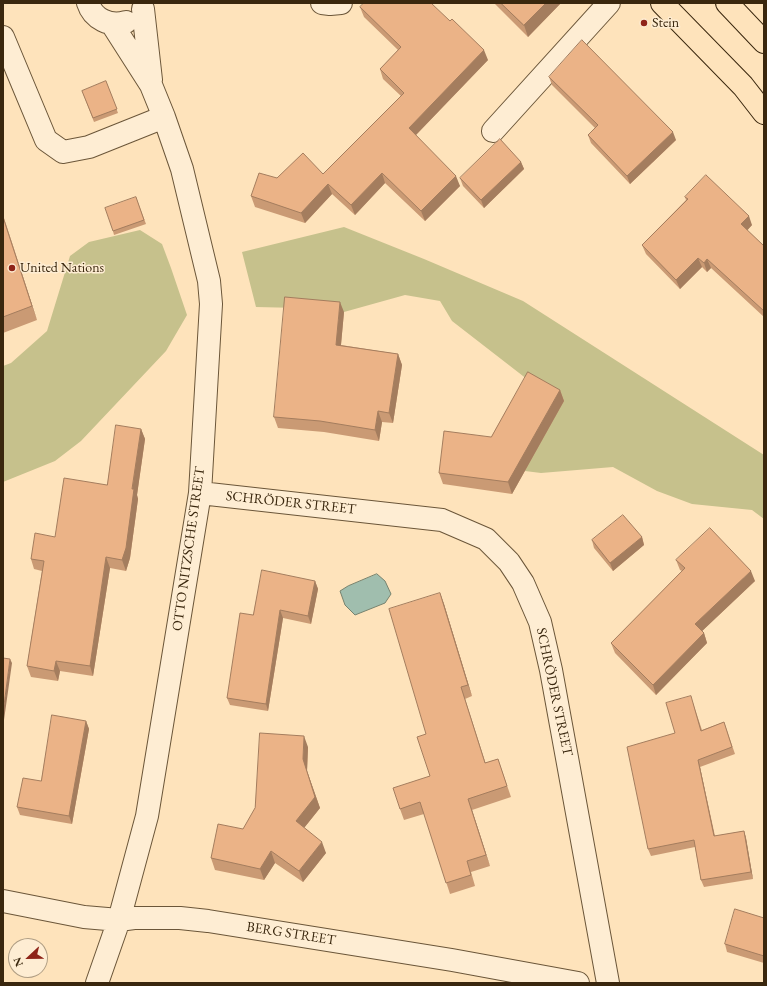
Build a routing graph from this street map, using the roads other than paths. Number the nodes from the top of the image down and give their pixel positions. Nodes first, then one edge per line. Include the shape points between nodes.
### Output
1 (322, 3) edge
2 (341, 3) edge
3 (609, 3) edge
4 (662, 3) edge
5 (727, 3) edge
6 (86, 4) edge
7 (145, 6) edge
8 (112, 24) junction
9 (3, 37) edge
10 (764, 42) edge
11 (151, 85) junction
12 (764, 113) edge
13 (164, 117) junction
14 (493, 130) dead end
15 (200, 493) junction
16 (3, 901) edge
17 (118, 920) junction
18 (97, 983) edge
19 (578, 983) edge
20 (608, 983) edge

1 - 2 street
3 - 14 street
4 - 12 highway via 743,86
5 - 10 highway
6 - 8 street via 95,15
7 - 8 street via 138,16 130,21
7 - 11 street, OTTO NITZSCHE STREET
8 - 11 street, OTTO NITZSCHE STREET
9 - 13 street via 46,140 64,152 89,147
11 - 13 street, OTTO NITZSCHE STREET
13 - 15 street, OTTO NITZSCHE STREET via 182,169 209,281 211,304
15 - 17 street, OTTO NITZSCHE STREET via 147,816
15 - 20 street, SCHRÖDER STREET via 442,520 486,539 509,562 523,583 540,622
16 - 17 street, BERG STREET via 84,917
17 - 18 street, OTTO NITZSCHE STREET
17 - 19 street, BERG STREET via 152,917 208,921

